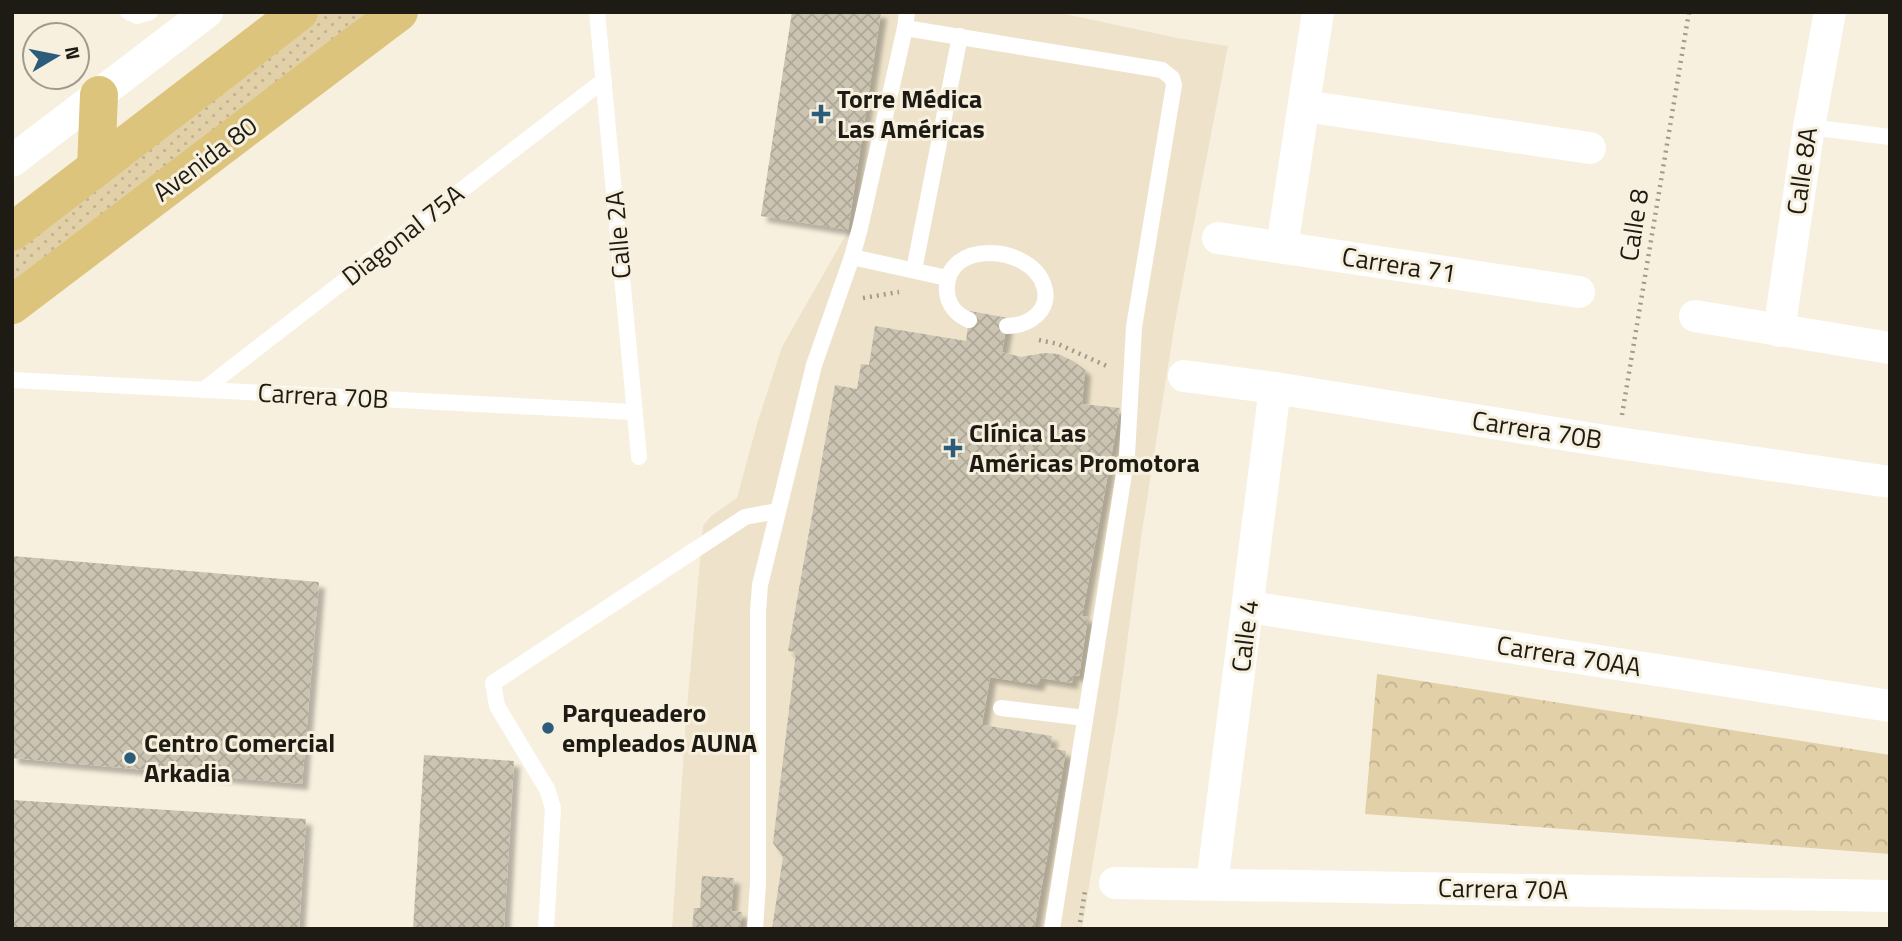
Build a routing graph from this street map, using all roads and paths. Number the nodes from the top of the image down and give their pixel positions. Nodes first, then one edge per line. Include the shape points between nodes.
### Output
1 (128, 12) edge
2 (150, 12) edge
3 (207, 12) edge
4 (299, 12) edge
5 (399, 12) edge
6 (597, 12) edge
7 (1318, 12) edge
8 (1689, 12) edge
9 (1830, 12) edge
10 (906, 20) edge
11 (960, 36) junction
12 (604, 80) junction
13 (99, 95) junction
14 (1304, 106) junction
15 (1808, 127) junction
16 (1890, 137) edge
17 (1590, 148) dead end
18 (12, 162) edge
19 (96, 168) junction
20 (12, 232) edge
21 (1218, 238) dead end
22 (1282, 247) junction
23 (852, 257) junction
24 (914, 270) junction
25 (947, 278) junction
26 (1579, 292) dead end
27 (12, 305) edge
28 (1695, 316) dead end
29 (969, 320) dead end
30 (1007, 327) dead end
31 (1779, 331) junction
32 (1037, 340) dead end
33 (1890, 348) edge
34 (1131, 368) junction
35 (1184, 376) dead end
36 (12, 380) edge
37 (1275, 388) junction
38 (203, 390) junction
39 (635, 412) junction
40 (1618, 443) junction
41 (639, 457) dead end
42 (1890, 482) edge
43 (777, 511) junction
44 (1249, 607) junction
45 (1890, 706) edge
46 (1001, 708) dead end
47 (1085, 718) junction
48 (1115, 883) dead end
49 (1212, 884) junction
50 (1890, 896) edge
51 (546, 929) edge
52 (755, 929) edge
53 (1052, 929) edge

1 - 2 lane via 137,16
3 - 13 street
4 - 19 main road
5 - 27 main road, Avenida 80
6 - 12 lane, Calle 2A
7 - 14 street
8 - 40 path, Calle 8
9 - 15 street, Calle 8A
10 - 11 lane
10 - 23 lane
11 - 24 lane
11 - 34 lane via 1162,70 1172,78
12 - 38 lane, Diagonal 75A
12 - 39 lane, Calle 2A
13 - 18 street
13 - 19 main road
14 - 17 street
14 - 22 street
15 - 16 lane
15 - 31 street, Calle 8A
19 - 20 main road
21 - 22 street, Carrera 71
22 - 26 street, Carrera 71
23 - 24 lane
23 - 43 lane via 814,365
24 - 25 lane
25 - 29 lane via 953,308
25 - 30 lane via 963,258 986,253 1021,260 1034,269 1044,286 1044,305 1028,323
28 - 31 street
31 - 33 street
32 - 34 path via 1058,344 1107,367
34 - 47 lane via 1128,455
35 - 37 street, Carrera 70B
36 - 38 lane, Carrera 70B
37 - 40 street, Carrera 70B
37 - 44 street, Calle 4
38 - 39 lane, Carrera 70B
39 - 41 lane, Calle 2A
40 - 42 street, Carrera 70B
43 - 51 lane via 746,517 493,683 496,706 547,789 553,808
43 - 52 lane via 758,612
44 - 45 street, Carrera 70AA
44 - 49 street, Calle 4
46 - 47 lane
47 - 53 lane
48 - 49 street, Carrera 70A
49 - 50 street, Carrera 70A

